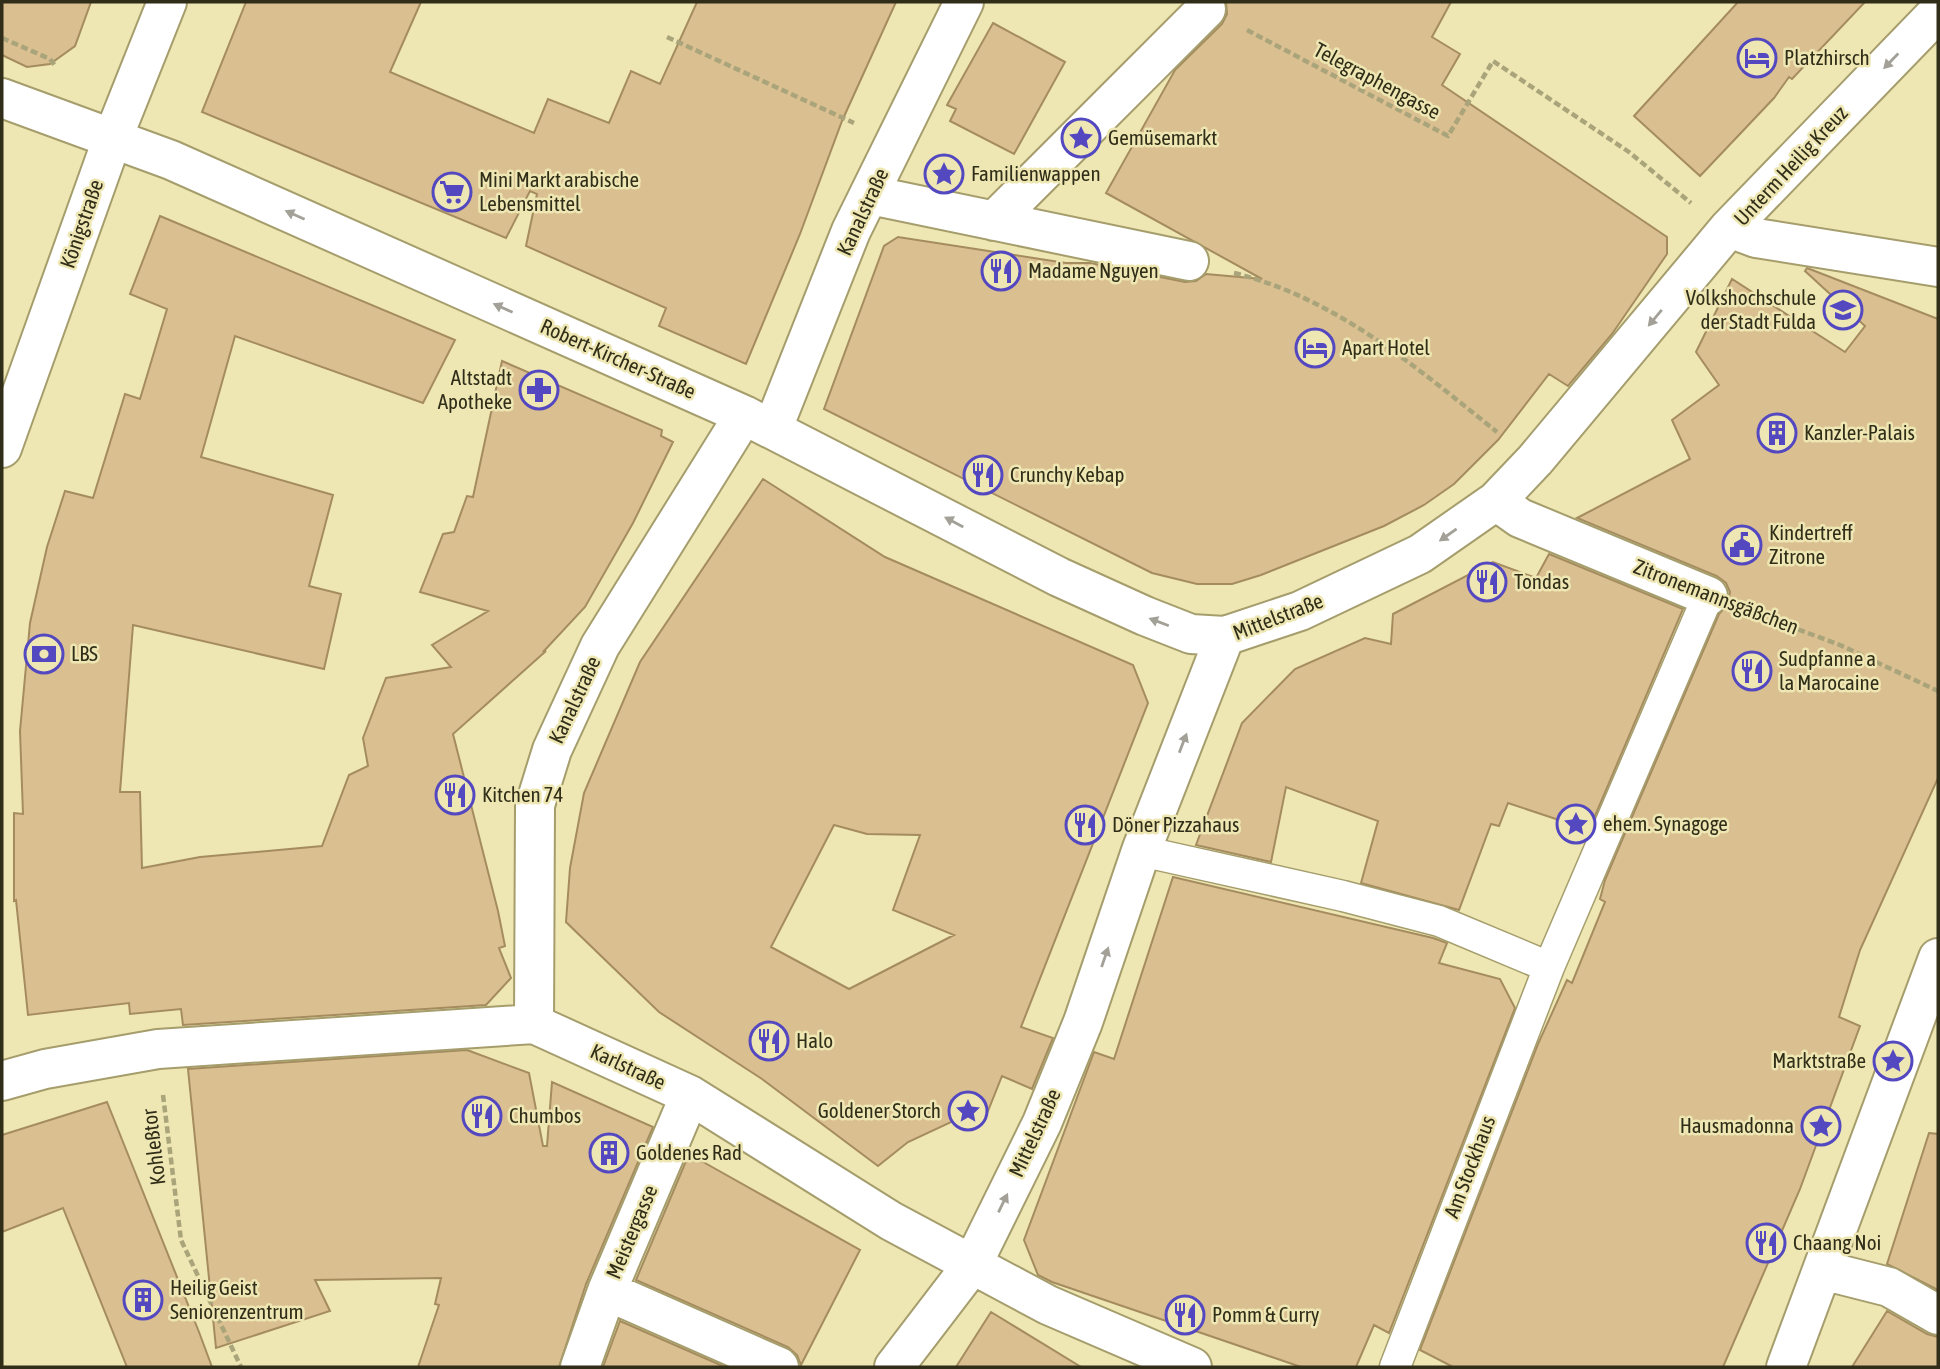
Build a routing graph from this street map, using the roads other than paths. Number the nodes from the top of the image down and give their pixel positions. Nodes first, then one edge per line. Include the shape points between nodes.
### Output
1 (167, 2) edge
2 (964, 2) edge
3 (1192, 5) edge
4 (1938, 12) edge
5 (2, 97) edge
6 (112, 140) junction
7 (870, 195) junction
8 (994, 221) junction
9 (1729, 228) junction
10 (1189, 261) road end
11 (1938, 267) edge
12 (759, 421) junction
13 (2, 448) edge
14 (1496, 501) junction
15 (1708, 596) joint
16 (1225, 636) junction
17 (1141, 851) junction
18 (1938, 958) edge
19 (1549, 967) junction
20 (534, 1024) junction
21 (2, 1081) edge
22 (690, 1095) junction
23 (972, 1265) junction
24 (1822, 1270) junction
25 (607, 1291) junction
26 (1938, 1315) edge
27 (580, 1367) edge
28 (779, 1367) edge
29 (894, 1367) edge
30 (1192, 1367) edge
31 (1395, 1367) edge
32 (1786, 1367) edge

1 - 6 street, Königstraße
2 - 7 street, Kanalstraße
3 - 8 street
4 -> 9 street, Unterm Heilig Kreuz
5 - 6 street, Robert-Kircher-Straße
12 -> 6 street, Robert-Kircher-Straße via 171,160
6 - 13 street, Königstraße
7 - 8 street
7 - 12 street, Kanalstraße
8 - 10 street
9 - 11 street, Unterm Heilig Kreuz via 1756,238
9 -> 14 street, Mittelstraße
16 -> 12 street, Robert-Kircher-Straße via 1191,634 1083,588
12 - 20 street, Kanalstraße via 600,646 552,750 535,805
14 - 15 street, Zitronemannsgäßchen via 1520,518
14 -> 16 street, Mittelstraße via 1420,554 1300,611
15 - 19 lane, Am Stockhaus
17 -> 16 street, Mittelstraße
17 - 19 lane via 1439,921
23 -> 17 street, Mittelstraße via 1047,1111 1083,1022
18 - 24 street
19 - 31 lane, Am Stockhaus
20 - 21 street, Karlstraße via 158,1049
20 - 22 street, Karlstraße
22 - 23 street, Karlstraße via 891,1221
22 - 25 street, Meistergasse
23 - 29 street, Mittelstraße
23 - 30 street, Karlstraße via 1048,1305
24 - 26 street via 1889,1287
24 - 32 street
25 - 27 street, Meistergasse
25 - 28 street, Meistergasse

